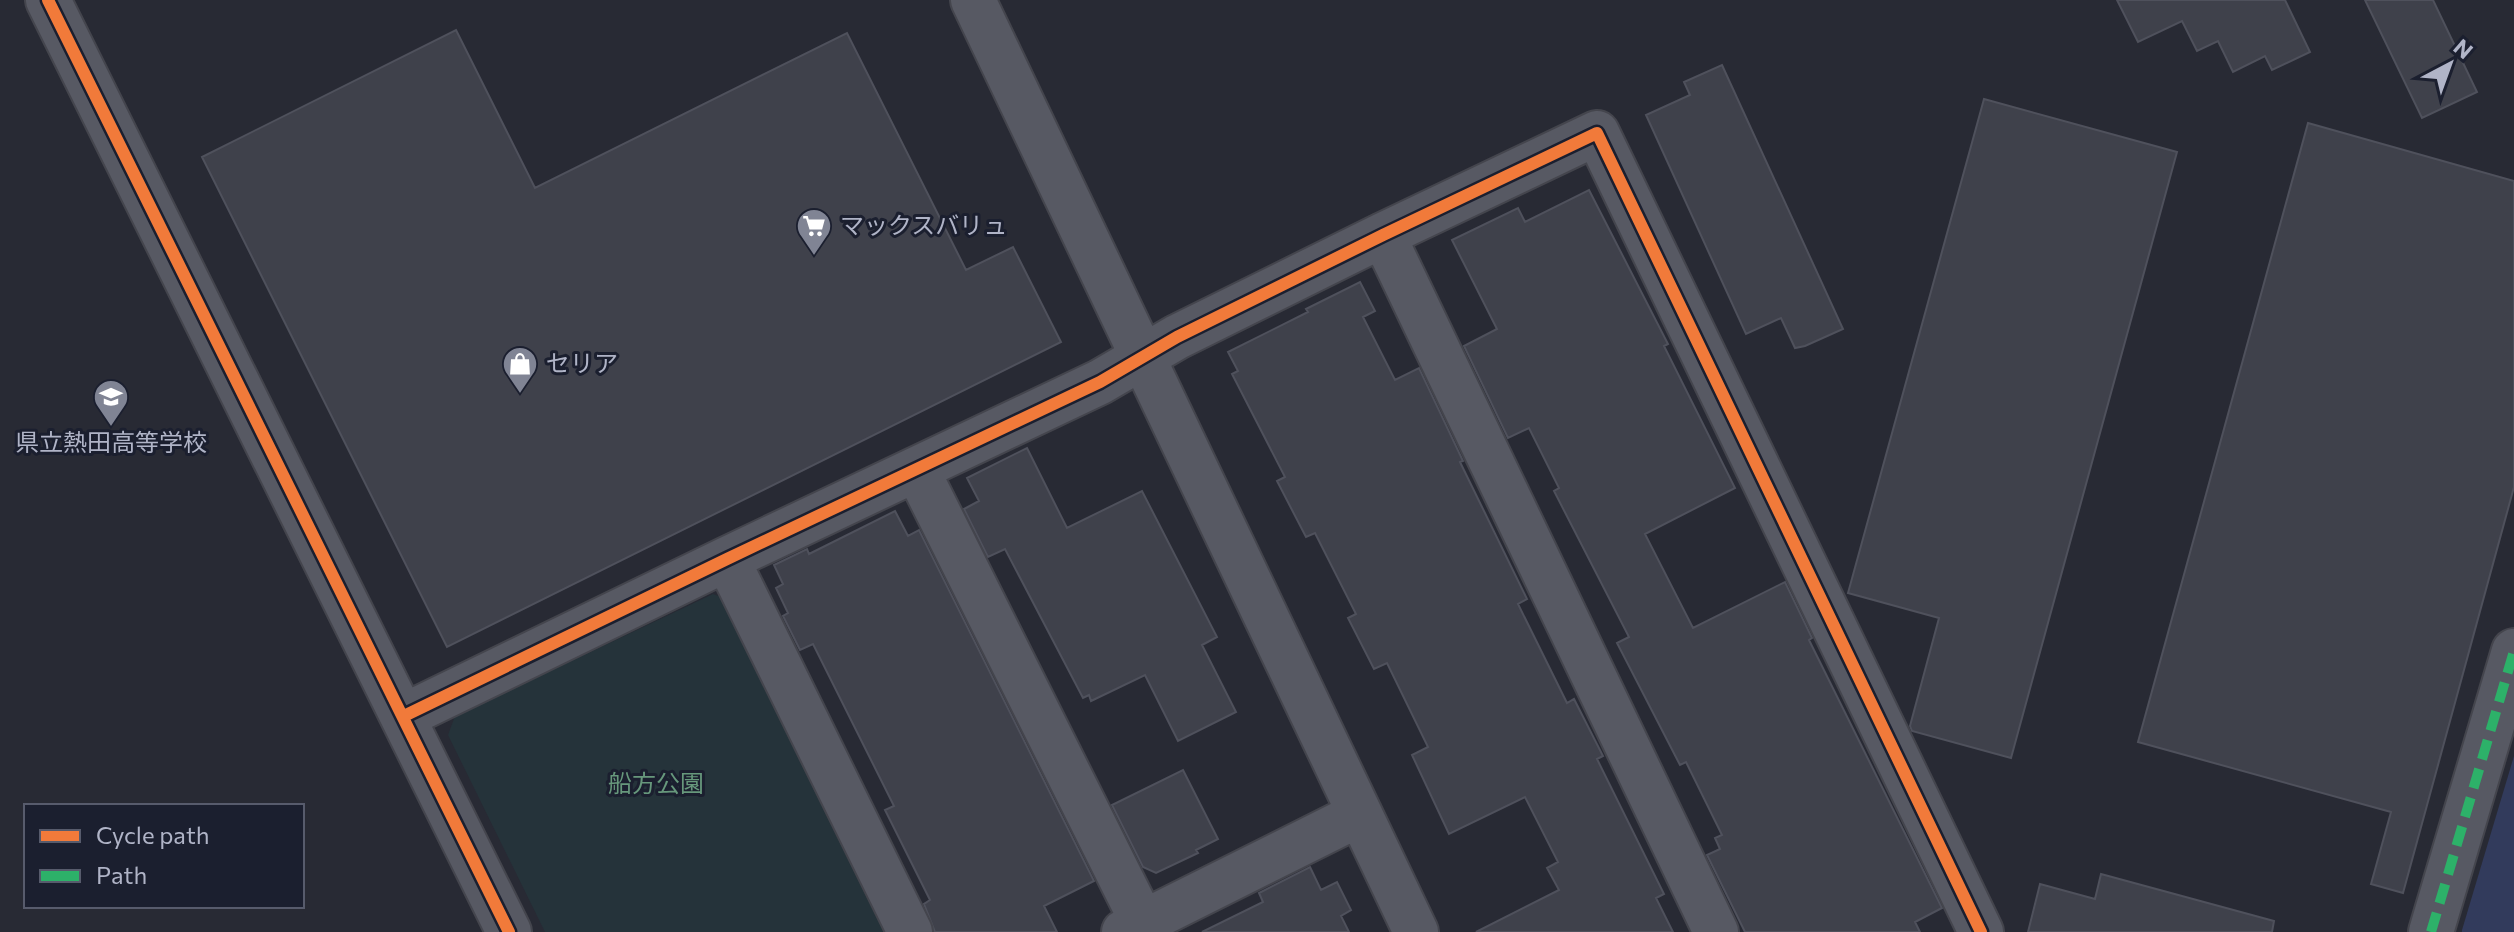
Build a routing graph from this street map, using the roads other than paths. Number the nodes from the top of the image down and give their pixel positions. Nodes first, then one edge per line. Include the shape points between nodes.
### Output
1 (48, 0) edge
2 (973, 0) edge
3 (1383, 235) junction
4 (1143, 358) junction
5 (917, 470) junction
6 (727, 559) junction
7 (2514, 651) edge
8 (404, 716) junction
9 (1360, 814) junction
10 (1134, 927) edge
11 (509, 932) edge
12 (910, 932) edge
13 (1416, 932) edge
14 (1716, 932) edge
15 (1981, 932) edge
16 (2431, 932) edge

1 - 8 street
2 - 4 street
3 - 4 street
3 - 14 street
3 - 15 street via 1597,133
4 - 5 street
4 - 9 street
5 - 6 street
5 - 10 street
6 - 8 street
6 - 12 street
7 - 16 street
8 - 11 street
9 - 10 street
9 - 13 street

